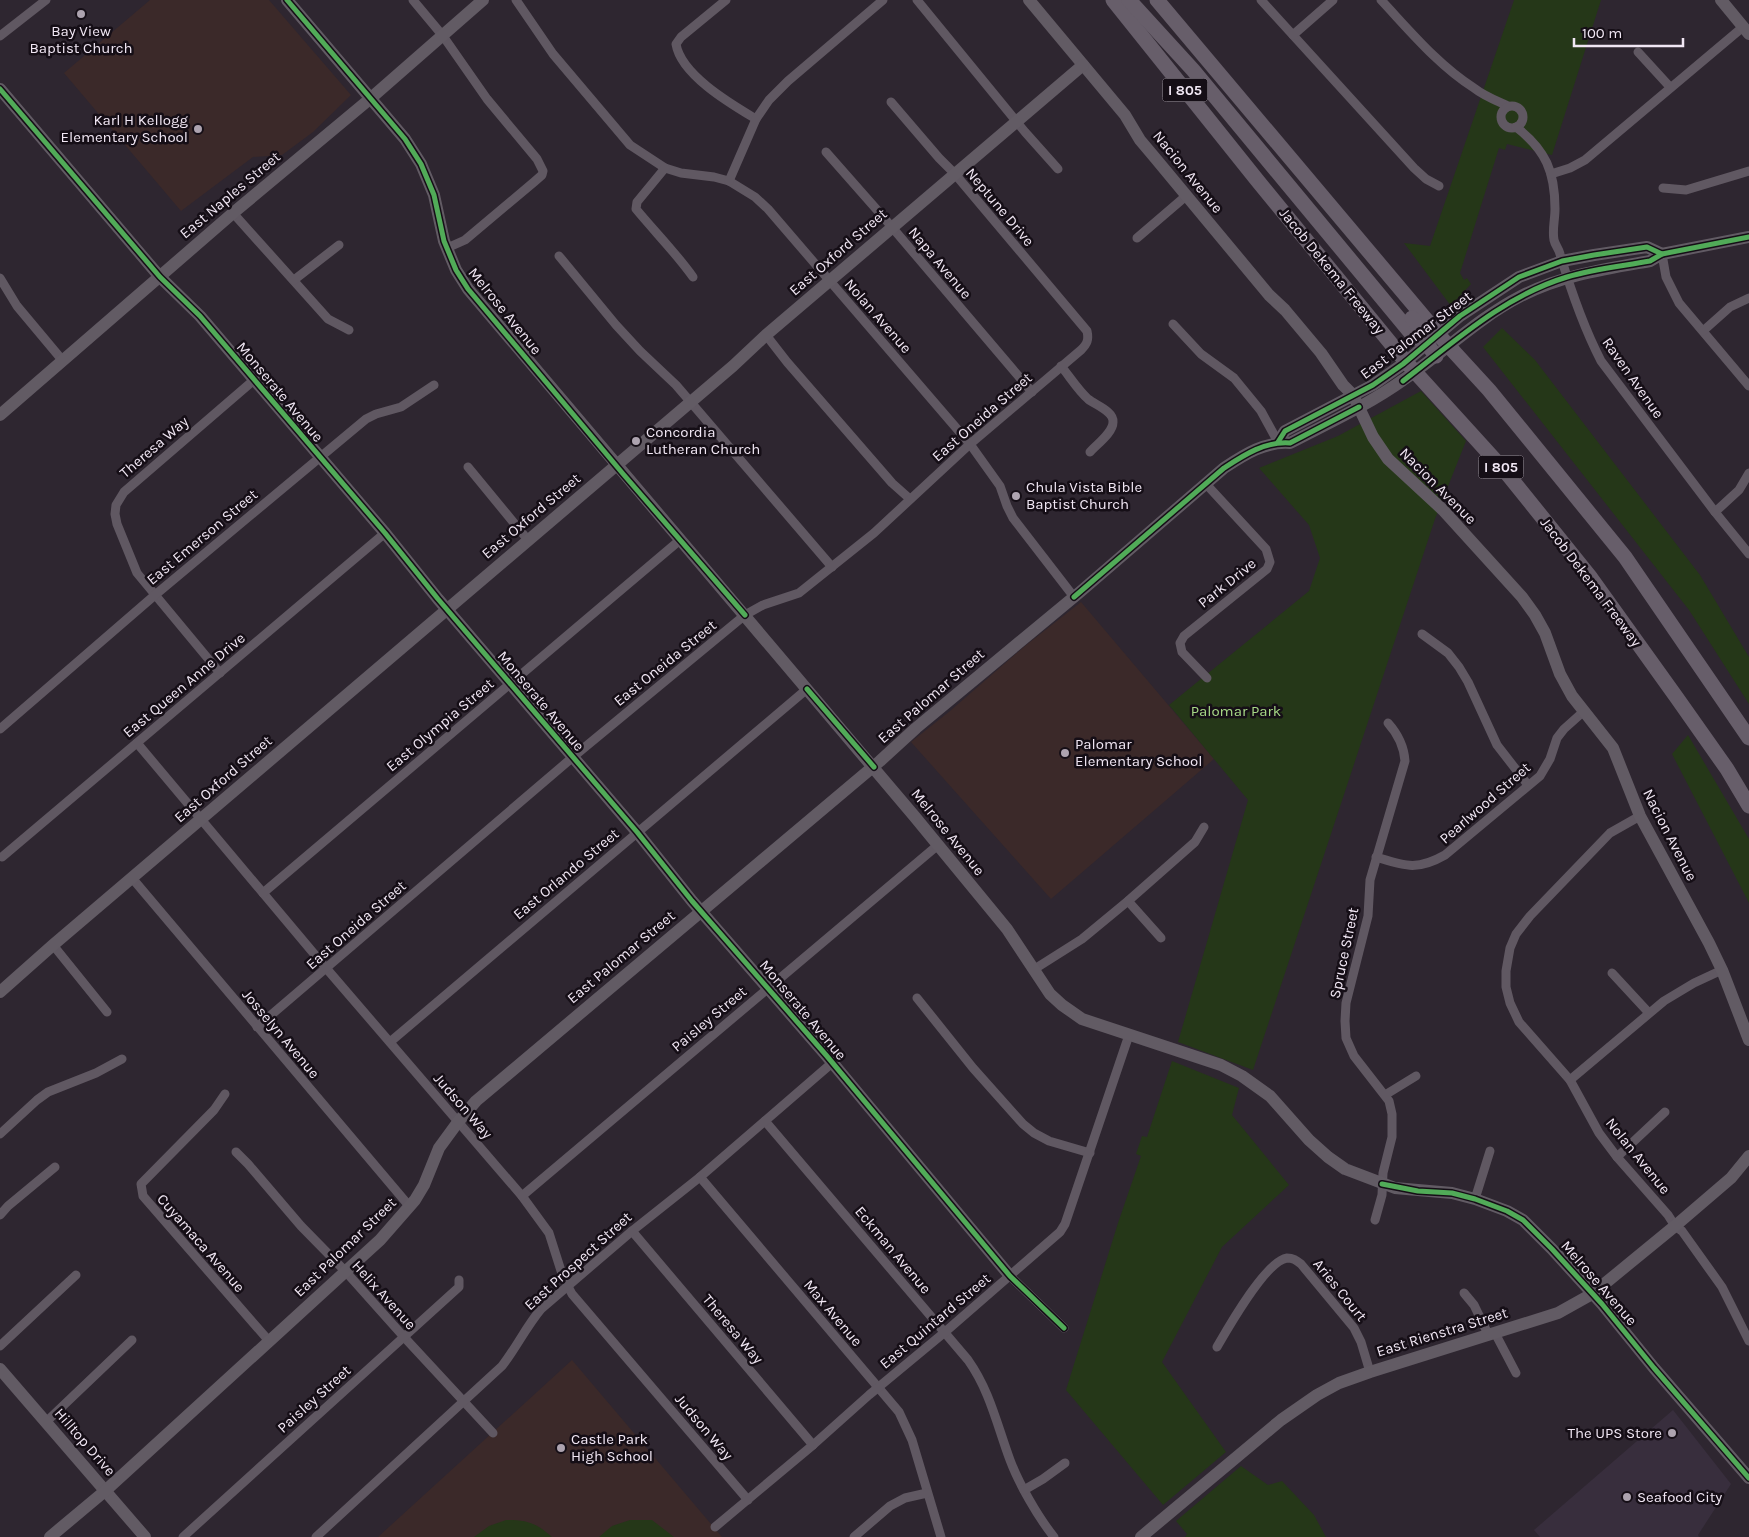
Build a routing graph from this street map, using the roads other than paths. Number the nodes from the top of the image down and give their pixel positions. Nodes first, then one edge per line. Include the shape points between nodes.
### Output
1 (46, 0) edge
2 (287, 0) edge
3 (413, 0) edge
4 (483, 0) edge
5 (516, 0) edge
6 (726, 0) edge
7 (883, 0) edge
8 (917, 0) edge
9 (1029, 0) edge
10 (1113, 0) edge
11 (1129, 0) edge
12 (1147, 0) edge
13 (1157, 0) edge
14 (1261, 0) edge
15 (1332, 0) edge
16 (1381, 0) edge
17 (1721, 0) edge
18 (1746, 30) edge
19 (1293, 35) junction
20 (0, 36) edge
21 (443, 36) junction
22 (1638, 52) dead end
23 (1083, 65) junction
24 (1670, 87) junction
25 (0, 89) edge
26 (1480, 92) junction
27 (371, 98) junction
28 (891, 102) dead end
29 (1508, 106) junction
30 (1501, 115) junction
31 (1523, 118) junction
32 (756, 119) junction
33 (1017, 122) junction
34 (1516, 127) junction
35 (1531, 138) junction
36 (826, 152) dead end
37 (665, 168) junction
38 (1058, 169) dead end
39 (1749, 171) edge
40 (955, 174) junction
41 (1551, 174) junction
42 (729, 181) junction
43 (1439, 186) dead end
44 (1663, 188) dead end
45 (1186, 196) junction
46 (233, 213) junction
47 (891, 227) junction
48 (1749, 237) edge
49 (1137, 238) dead end
50 (338, 245) dead end
51 (447, 248) junction
52 (1662, 254) junction
53 (559, 256) dead end
54 (1358, 259) junction
55 (1562, 261) junction
56 (160, 277) junction
57 (1566, 277) junction
58 (0, 278) edge
59 (693, 278) dead end
60 (294, 280) junction
61 (829, 281) junction
62 (1749, 298) edge
63 (1173, 324) dead end
64 (348, 330) dead end
65 (1087, 331) joint
66 (1703, 331) junction
67 (766, 335) junction
68 (1429, 347) junction
69 (63, 361) junction
70 (1061, 366) junction
71 (254, 380) junction
72 (434, 385) dead end
73 (1749, 386) edge
74 (1032, 392) junction
75 (1356, 401) junction
76 (691, 402) junction
77 (0, 416) edge
78 (1278, 442) junction
79 (970, 444) junction
80 (1090, 452) dead end
81 (319, 457) junction
82 (616, 466) junction
83 (468, 467) dead end
84 (1749, 473) edge
85 (1206, 484) junction
86 (910, 499) junction
87 (1715, 512) junction
88 (385, 533) junction
89 (528, 540) junction
90 (680, 540) junction
91 (1749, 554) edge
92 (832, 567) junction
93 (155, 595) junction
94 (1074, 597) junction
95 (447, 609) junction
96 (745, 615) junction
97 (1422, 634) dead end
98 (220, 673) junction
99 (1207, 678) dead end
100 (510, 683) junction
101 (807, 689) junction
102 (1583, 712) junction
103 (1388, 723) dead end
104 (0, 729) edge
105 (1749, 738) edge
106 (137, 743) junction
107 (573, 757) junction
108 (874, 767) junction
109 (1528, 784) junction
110 (1749, 806) edge
111 (1640, 816) junction
112 (201, 820) junction
113 (1204, 827) dead end
114 (637, 832) junction
115 (938, 845) junction
116 (2, 857) dead end
117 (1376, 857) junction
118 (132, 878) junction
119 (263, 893) junction
120 (1128, 901) junction
121 (701, 910) junction
122 (1161, 938) dead end
123 (53, 946) junction
124 (326, 968) junction
125 (1033, 970) junction
126 (1722, 970) junction
127 (1612, 972) dead end
128 (768, 987) junction
129 (0, 992) edge
130 (917, 998) dead end
131 (107, 1012) dead end
132 (1649, 1013) junction
133 (257, 1027) junction
134 (1129, 1035) junction
135 (1749, 1040) edge
136 (390, 1042) junction
137 (122, 1059) dead end
138 (832, 1063) junction
139 (1416, 1076) dead end
140 (1570, 1080) junction
141 (225, 1094) dead end
142 (1385, 1095) junction
143 (1665, 1112) dead end
144 (765, 1121) junction
145 (458, 1122) junction
146 (0, 1134) edge
147 (1490, 1151) dead end
148 (236, 1152) dead end
149 (1090, 1153) junction
150 (1749, 1156) edge
151 (1617, 1157) junction
152 (55, 1166) dead end
153 (700, 1177) junction
154 (1382, 1184) junction
155 (522, 1196) junction
156 (1475, 1198) junction
157 (410, 1207) junction
158 (0, 1215) edge
159 (1375, 1220) dead end
160 (1675, 1226) junction
161 (632, 1231) junction
162 (346, 1272) junction
163 (76, 1275) dead end
164 (1010, 1276) junction
165 (459, 1280) dead end
166 (567, 1286) junction
167 (1464, 1293) dead end
168 (1592, 1294) junction
169 (1064, 1328) dead end
170 (945, 1332) junction
171 (1492, 1334) junction
172 (404, 1337) junction
173 (132, 1340) dead end
174 (269, 1341) junction
175 (1749, 1341) edge
176 (0, 1346) edge
177 (1217, 1347) dead end
178 (0, 1369) edge
179 (1370, 1372) junction
180 (1516, 1373) dead end
181 (878, 1388) junction
182 (464, 1402) junction
183 (46, 1422) junction
184 (493, 1433) dead end
185 (814, 1444) junction
186 (1065, 1462) dead end
187 (1749, 1478) edge
188 (1024, 1490) junction
189 (105, 1491) junction
190 (927, 1493) junction
191 (748, 1500) junction
192 (715, 1527) dead end
193 (50, 1537) edge
194 (144, 1537) edge
195 (183, 1537) edge
196 (316, 1537) edge
197 (854, 1537) edge
198 (941, 1537) edge
199 (1054, 1537) edge
200 (1141, 1537) edge

1 - 20 street
2 - 27 street, Melrose Avenue
3 - 21 street
4 - 21 street, East Naples Street
5 - 37 street, Nolan Avenue via 553,54 630,145
6 - 32 street via 681,37 676,44 677,50 718,96
7 - 32 street via 782,87
8 - 33 street
9 - 23 street, Nacion Avenue
10 - 110 highway, Jacob Dekema Freeway / I 805 via 1406,362 1504,471 1591,578 1678,698
11 - 54 highway
12 - 54 highway
13 - 105 highway, I 805 via 1438,335 1489,390 1625,557
14 - 19 street
15 - 19 street
16 - 26 street via 1441,62
17 - 18 street
18 - 24 street
19 - 43 street via 1414,168
21 - 27 street, East Naples Street
21 - 51 street via 487,100 538,159 543,171 465,240
22 - 24 street
23 - 33 street, East Oxford Street
23 - 45 street, Nacion Avenue
24 - 41 street via 1585,160
25 - 56 street, Monserate Avenue
26 - 29 street
26 - 30 street
27 - 46 street, East Naples Street
27 - 51 street, Melrose Avenue via 421,164 434,195
28 - 40 street, Neptune Drive
29 - 30 street
29 - 31 street via 1519,108
30 - 34 street via 1506,126
31 - 34 street
31 - 35 street, Raven Avenue
32 - 42 street
33 - 38 street
33 - 40 street, East Oxford Street
34 - 35 street, Raven Avenue
35 - 41 street, Raven Avenue
36 - 47 street, Napa Avenue
37 - 42 street, Nolan Avenue
37 - 59 street via 637,202 636,209 678,255
39 - 44 street via 1686,190
40 - 47 street, East Oxford Street
40 - 65 street, Neptune Drive
41 - 55 street, Raven Avenue via 1554,242
42 - 61 street, Nolan Avenue via 755,196
45 - 49 street
45 - 75 street, Nacion Avenue via 1321,353
46 - 56 street, East Naples Street
46 - 60 street
47 - 61 street, East Oxford Street
47 - 74 street, Napa Avenue
48 - 52 street, East Palomar Street
50 - 60 street
51 - 82 street, Melrose Avenue via 468,289
52 - 55 street, East Palomar Street via 1647,247
52 - 57 street, East Palomar Street via 1650,261
52 - 66 street via 1672,291
53 - 76 street via 616,325
54 - 68 highway via 1423,331
55 - 57 street, Raven Avenue
55 - 68 street, East Palomar Street via 1519,277 1460,316
56 - 69 street, East Naples Street
56 - 71 street, Monserate Avenue via 200,316
57 - 68 street, East Palomar Street via 1521,296 1468,331
57 - 87 street, Raven Avenue via 1587,334 1601,361
58 - 69 street via 17,306
60 - 64 street via 328,319
61 - 67 street, East Oxford Street
61 - 79 street, Nolan Avenue
62 - 66 street via 1730,307
63 - 78 street via 1200,354 1234,378 1262,411
65 - 70 street, East Oneida Street via 1087,344
66 - 73 street
67 - 76 street, East Oxford Street
67 - 86 street via 892,483
68 - 75 street, East Palomar Street via 1372,385
68 - 75 street, East Palomar Street via 1402,381
69 - 77 street, East Naples Street
70 - 74 street, East Oneida Street
70 - 80 street via 1088,399 1108,412 1114,422 1111,430
71 - 81 street, Monserate Avenue
71 - 93 street, Theresa Way via 140,476 116,505 117,524 137,573
72 - 81 street, East Emerson Street via 406,404 366,420
74 - 79 street, East Oneida Street
75 - 78 street, East Palomar Street via 1290,443
75 - 102 street, Nacion Avenue via 1373,438 1388,459 1443,510 1522,597 1544,633 1565,684
76 - 82 street, East Oxford Street
76 - 92 street
78 - 85 street, East Palomar Street via 1249,452
79 - 86 street, East Oneida Street
79 - 94 street, Nolan Avenue via 1000,486 1013,518
81 - 88 street, Monserate Avenue
81 - 93 street, East Emerson Street
82 - 89 street, East Oxford Street
82 - 90 street, Melrose Avenue
83 - 89 street
84 - 87 street via 1739,490
85 - 94 street, East Palomar Street
85 - 99 street, Park Drive via 1266,549 1270,562 1267,569 1180,642 1182,652
86 - 92 street, East Oneida Street
87 - 91 street, Raven Avenue
88 - 95 street, Monserate Avenue
88 - 98 street, East Queen Anne Drive
89 - 95 street, East Oxford Street
90 - 96 street, Melrose Avenue
90 - 100 street, East Olympia Street
92 - 96 street, East Oneida Street via 799,594 763,605
93 - 98 street, Theresa Way
93 - 104 street, East Emerson Street
94 - 108 street, East Palomar Street
95 - 100 street, Monserate Avenue
95 - 112 street, East Oxford Street
96 - 101 street, Melrose Avenue
96 - 107 street, East Oneida Street
97 - 109 street via 1446,651 1459,667 1497,745
98 - 106 street, East Queen Anne Drive
100 - 107 street, Monserate Avenue
100 - 119 street, East Olympia Street
101 - 108 street, Melrose Avenue
101 - 114 street, East Orlando Street
102 - 109 street, Pearlwood Street via 1557,738 1540,776
102 - 111 street, Nacion Avenue via 1613,748
103 - 117 street, Spruce Street via 1394,730 1405,761
106 - 112 street, Judson Way
106 - 116 street, East Queen Anne Drive
107 - 114 street, Monserate Avenue
107 - 124 street, East Oneida Street
108 - 115 street, Melrose Avenue
108 - 121 street, East Palomar Street
109 - 117 street, Pearlwood Street via 1432,863 1404,866
111 - 126 street, Nacion Avenue
111 - 140 street, Nolan Avenue via 1610,833 1530,916 1510,948 1506,979 1513,1011 1523,1028
112 - 118 street, East Oxford Street
112 - 119 street, Judson Way
113 - 120 street via 1195,842
114 - 121 street, Monserate Avenue
114 - 136 street, East Orlando Street
115 - 125 street, Melrose Avenue via 1006,929
115 - 128 street, Paisley Street
117 - 142 street, Spruce Street via 1370,880 1368,916 1344,1021 1346,1038 1354,1056
118 - 123 street, East Oxford Street
118 - 133 street, Josselyn Avenue
119 - 124 street, Judson Way
120 - 122 street
120 - 125 street via 1082,939
121 - 128 street, Monserate Avenue
121 - 145 street, East Palomar Street via 476,1101
123 - 129 street, East Oxford Street
123 - 131 street
124 - 133 street, East Oneida Street
124 - 136 street, Judson Way
125 - 134 street, Melrose Avenue via 1050,994 1071,1012
126 - 132 street via 1694,983
126 - 135 street, Nacion Avenue
127 - 132 street
128 - 138 street, Monserate Avenue
128 - 155 street, Paisley Street
130 - 149 street via 1023,1124 1049,1141
132 - 140 street
133 - 157 street, Josselyn Avenue
134 - 149 street, East Quintard Street
134 - 154 street, Melrose Avenue via 1221,1065 1242,1076 1270,1096 1328,1157 1346,1169
136 - 145 street, Judson Way
137 - 146 street via 48,1092
138 - 144 street, East Prospect Street
138 - 164 street, Monserate Avenue
139 - 142 street
140 - 151 street, Nolan Avenue via 1599,1133
141 - 174 street, Cuyamaca Avenue via 214,1110 141,1184 141,1191
142 - 154 street, Spruce Street via 1390,1101 1392,1130
143 - 151 street
144 - 153 street, East Prospect Street
144 - 170 street, Eckman Avenue
145 - 155 street, Judson Way
145 - 157 street, East Palomar Street via 439,1148 424,1185
147 - 156 street
148 - 162 street, Helix Avenue
149 - 164 street, East Quintard Street via 1060,1232
150 - 160 street, East Rienstra Street via 1731,1178
151 - 160 street, Nolan Avenue
152 - 158 street
153 - 161 street, East Prospect Street
153 - 181 street, Max Avenue
154 - 156 street, Melrose Avenue
154 - 159 street, Spruce Street
155 - 166 street, Judson Way via 550,1233
156 - 168 street, Melrose Avenue via 1523,1220
157 - 162 street, East Palomar Street
160 - 168 street, East Rienstra Street
160 - 175 street, Nolan Avenue via 1722,1287
161 - 166 street, East Prospect Street
161 - 185 street, Theresa Way
162 - 172 street, Helix Avenue
162 - 174 street, East Palomar Street
163 - 176 street
164 - 169 street, Monserate Avenue
164 - 170 street, East Quintard Street
165 - 172 street, Paisley Street via 459,1287
166 - 182 street, East Prospect Street via 532,1320 502,1366
166 - 191 street, Judson Way
167 - 171 street
168 - 171 street, East Rienstra Street via 1558,1313
168 - 187 street, Melrose Avenue
170 - 181 street, East Quintard Street
170 - 188 street, Eckman Avenue via 968,1360 986,1390 1010,1461
171 - 179 street, East Rienstra Street
171 - 180 street
172 - 182 street, Helix Avenue
172 - 195 street, Paisley Street
173 - 183 street
174 - 189 street, East Palomar Street
177 - 179 street, Aries Court via 1248,1296 1268,1271 1284,1258 1294,1259 1354,1328
178 - 183 street, Hilltop Drive
179 - 200 street, East Rienstra Street via 1339,1383 1301,1405
181 - 185 street, East Quintard Street
181 - 190 street, Max Avenue via 905,1424
182 - 184 street, Helix Avenue
182 - 196 street, East Prospect Street
183 - 189 street, Hilltop Drive
185 - 191 street, East Quintard Street
186 - 188 street
188 - 199 street, Eckman Avenue
189 - 193 street, East Palomar Street
189 - 194 street, Hilltop Drive
190 - 197 street via 905,1498 890,1506
190 - 198 street, Max Avenue
191 - 192 street, East Quintard Street

